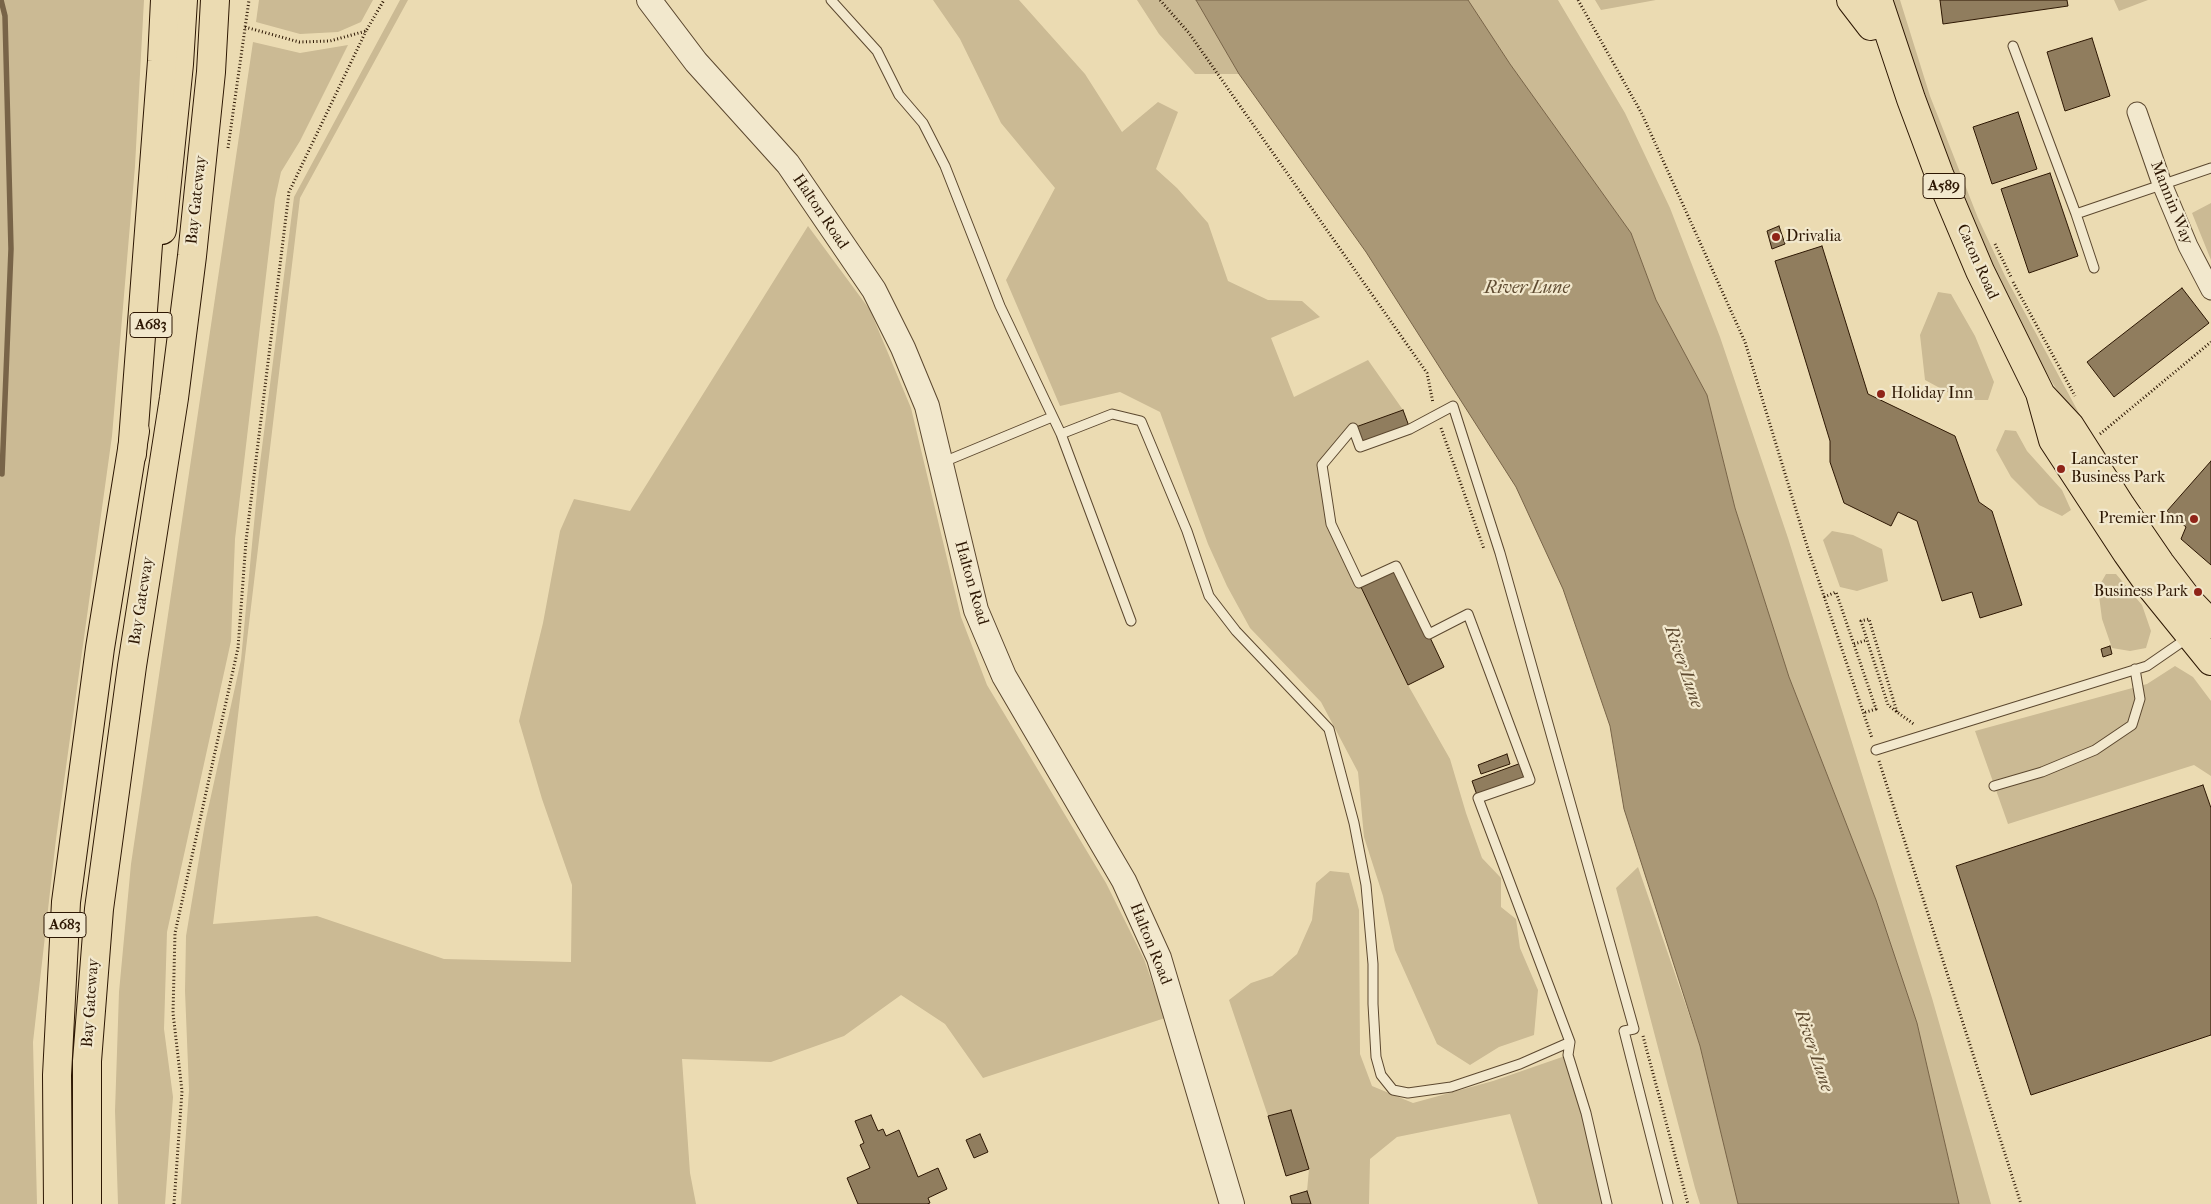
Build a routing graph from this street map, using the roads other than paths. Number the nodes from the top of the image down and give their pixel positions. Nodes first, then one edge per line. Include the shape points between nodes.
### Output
1 (165, 0) edge
2 (183, 0) edge
3 (215, 0) edge
4 (232, 0) edge
5 (649, 0) edge
6 (831, 0) edge
7 (1851, 0) edge
8 (1861, 0) edge
9 (1878, 0) edge
10 (1871, 26) junction
11 (2013, 46) dead end
12 (1911, 99) junction
13 (2137, 112) dead end
14 (2211, 168) edge
15 (2162, 184) junction
16 (2076, 214) junction
17 (192, 256) junction
18 (2094, 268) dead end
19 (2211, 290) edge
20 (1052, 417) junction
21 (1061, 434) junction
22 (132, 454) junction
23 (940, 463) junction
24 (1132, 621) dead end
25 (2203, 626) edge
26 (2211, 661) edge
27 (2135, 669) junction
28 (1876, 750) road end
29 (1994, 786) dead end
30 (1570, 1042) junction
31 (58, 1204) edge
32 (87, 1204) edge
33 (1232, 1204) edge
34 (1607, 1204) edge
35 (1668, 1204) edge

1 - 22 main road
2 - 22 main road, Bay Gateway / A683 via 154,305
3 - 17 main road, Bay Gateway / A683
4 - 17 main road via 226,72
5 - 23 street, Halton Road via 696,62 788,164 874,290 927,406
6 - 20 lane via 877,51 899,95 924,124 945,166 1000,306
7 - 10 main road
8 - 10 main road, Caton Road / A589
9 - 12 main road, Caton Road / A589
10 - 12 main road, Caton Road / A589 via 1886,59
11 - 16 lane
12 - 25 main road, Caton Road / A589 via 1980,271 2040,393 2070,426 2120,506 2189,601
13 - 15 street, Mannin Way
14 - 15 lane
15 - 16 lane
15 - 19 street, Mannin Way
16 - 18 lane
17 - 32 main road, Bay Gateway / A683 via 99,909 87,1061
20 - 21 lane
20 - 23 lane
21 - 24 lane
21 - 30 lane via 1112,414 1141,421 1210,596 1236,631 1329,730 1354,823 1366,885 1376,1057 1381,1076 1393,1090 1408,1093 1451,1087 1520,1064
22 - 31 main road, Bay Gateway / A683 via 100,648 66,902 57,1075
23 - 33 street, Halton Road via 976,610 1004,676 1124,881 1159,958
25 - 26 main road, Caton Road / A589
25 - 27 lane via 2147,666
27 - 28 lane
27 - 29 lane via 2140,699 2132,725 2096,750 2042,772
30 - 34 lane via 1568,1055 1586,1113
30 - 35 lane via 1478,798 1530,780 1468,614 1428,634 1396,566 1359,583 1331,524 1322,465 1354,428 1360,447 1410,429 1452,406 1500,553 1634,1029 1624,1031

